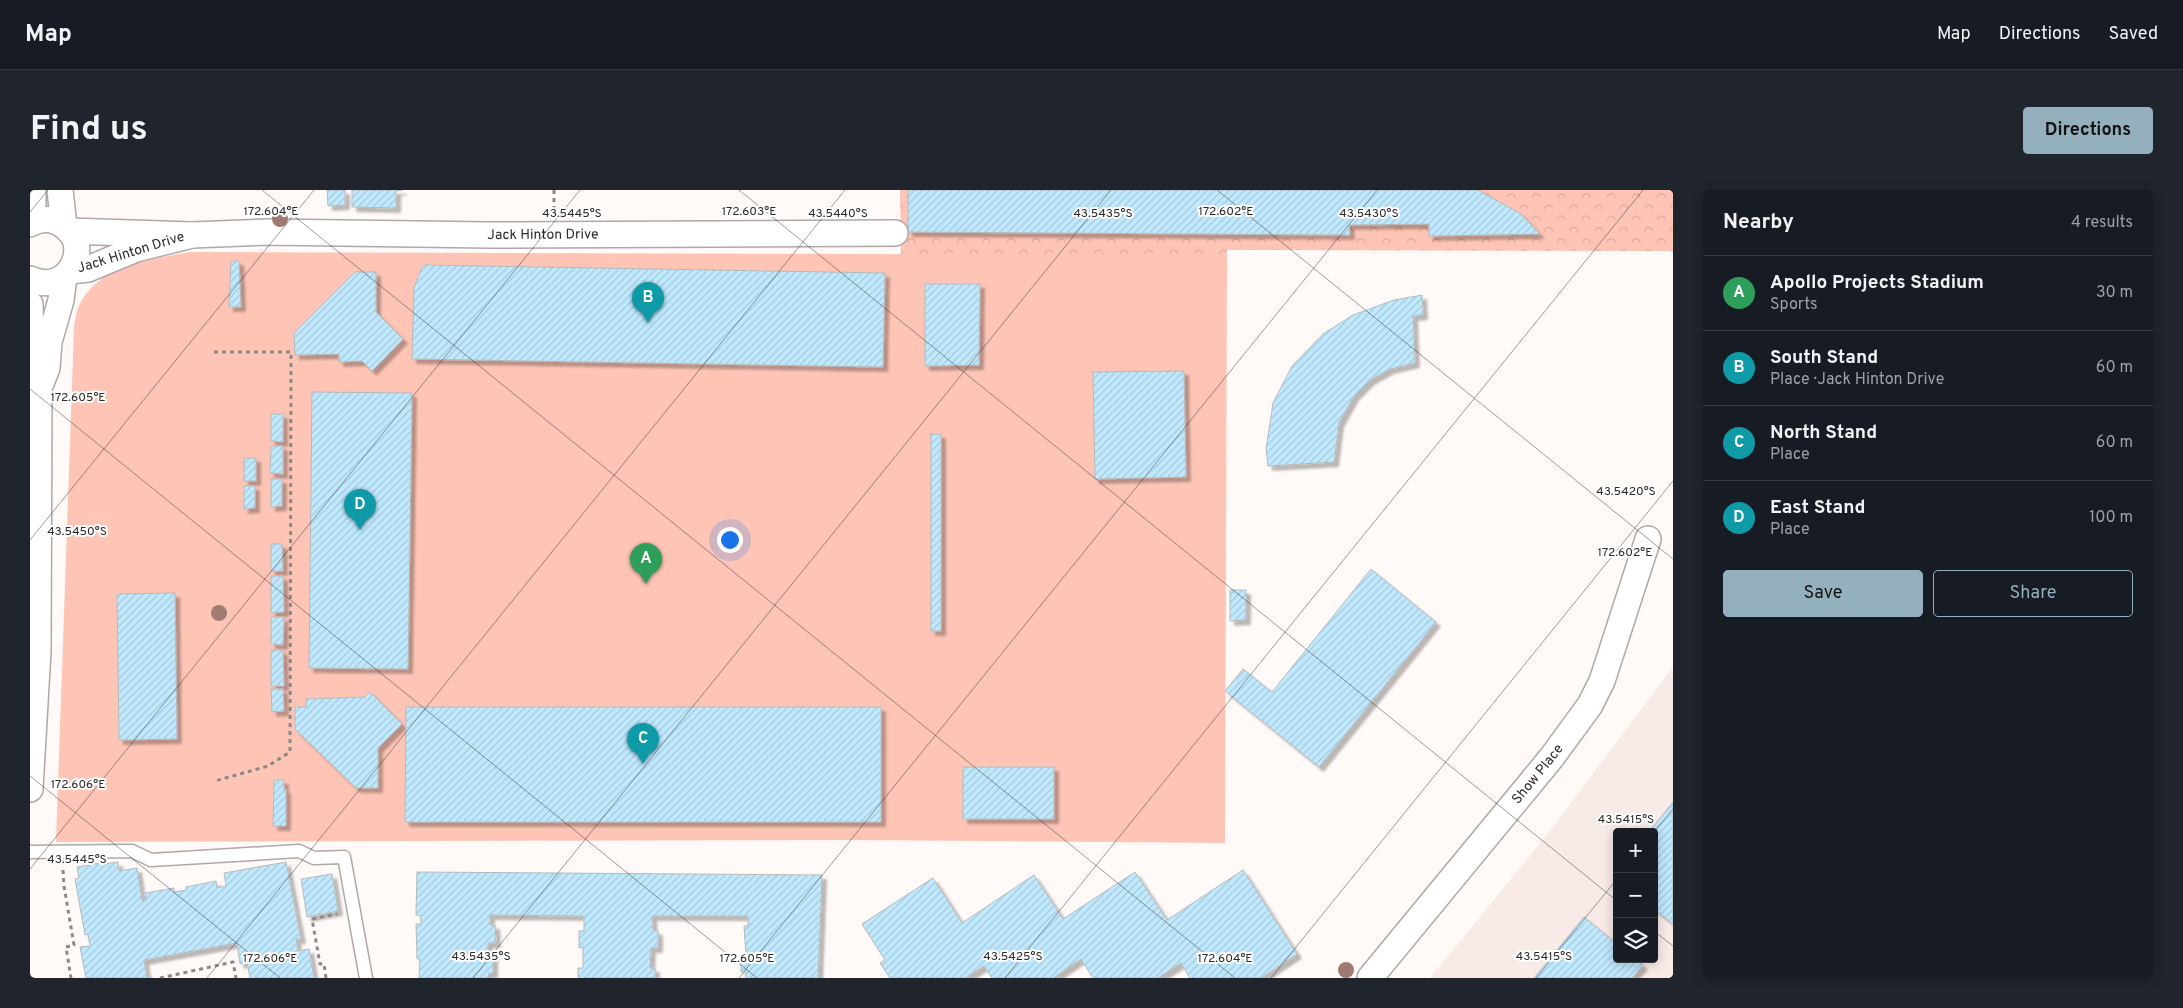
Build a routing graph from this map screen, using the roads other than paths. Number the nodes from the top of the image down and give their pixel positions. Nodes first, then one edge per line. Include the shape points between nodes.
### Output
1 (33, 190) edge
2 (60, 190) edge
3 (30, 214) edge
4 (30, 224) edge
5 (67, 228) junction
6 (895, 233) dead end
7 (192, 235) junction
8 (67, 274) junction
9 (30, 279) edge
10 (30, 304) edge
11 (39, 388) junction
12 (1648, 539) dead end
13 (30, 790) edge
14 (30, 852) edge
15 (366, 978) edge
16 (1370, 978) edge

1 - 3 street
2 - 5 street
4 - 5 street, Jack Hinton Drive via 47,220
5 - 7 street, Jack Hinton Drive
5 - 8 street via 77,248 74,264
6 - 7 street, Jack Hinton Drive via 489,235 268,232
7 - 8 street, Jack Hinton Drive
8 - 9 street via 50,283
8 - 11 street, Jack Hinton Drive via 49,342 47,368
10 - 11 street, Jack Hinton Drive via 32,368
11 - 13 street, Jack Hinton Drive via 38,651
12 - 16 street, Show Place via 1602,681 1590,705 1552,758
14 - 15 lane via 132,851 151,860 299,850 314,858 344,858

